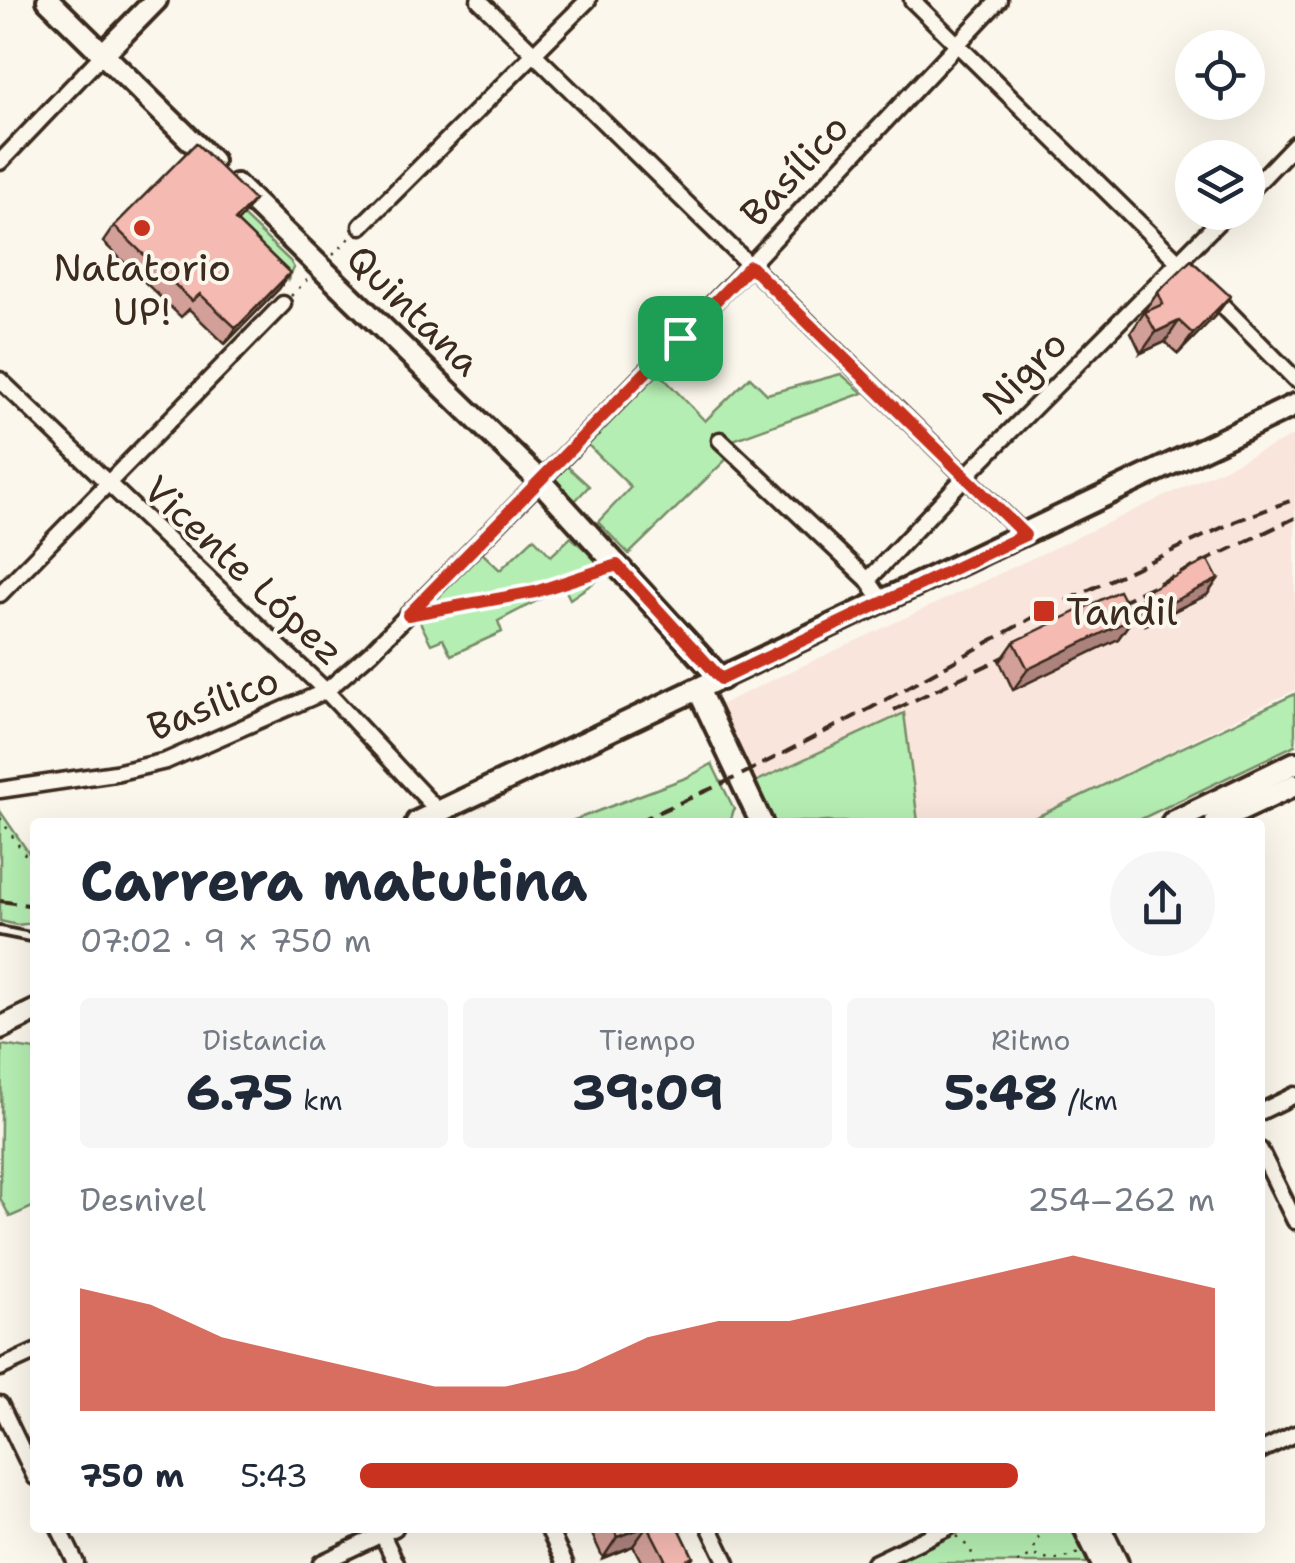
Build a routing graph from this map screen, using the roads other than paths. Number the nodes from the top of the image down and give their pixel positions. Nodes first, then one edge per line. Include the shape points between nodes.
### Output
1 (48, 0) edge
2 (156, 0) edge
3 (480, 0) edge
4 (588, 0) edge
5 (912, 0) edge
6 (999, 0) edge
7 (956, 44) junction
8 (103, 54) junction
9 (534, 55) junction
10 (1295, 144) edge
11 (0, 162) edge
12 (1265, 175) edge
13 (361, 226) road end
14 (1211, 230) edge
15 (1180, 262) junction
16 (750, 266) junction
17 (283, 304) road end
18 (1295, 379) edge
19 (0, 380) edge
20 (1295, 406) edge
21 (720, 440) dead end
22 (965, 478) junction
23 (540, 482) junction
24 (108, 486) junction
25 (1025, 535) junction
26 (868, 580) junction
27 (0, 594) edge
28 (883, 602) junction
29 (721, 679) junction
30 (699, 691) junction
31 (326, 692) junction
32 (1295, 763) edge
33 (1295, 785) edge
34 (0, 790) edge
35 (439, 812) junction
36 (426, 818) edge
37 (759, 818) edge
38 (1181, 818) edge
39 (1225, 818) edge
40 (0, 930) edge
41 (30, 937) edge
42 (30, 1013) edge
43 (0, 1028) edge
44 (1295, 1096) edge
45 (1265, 1110) edge
46 (1265, 1160) edge
47 (1295, 1221) edge
48 (30, 1354) edge
49 (0, 1368) edge
50 (0, 1404) edge
51 (1295, 1434) edge
52 (1265, 1449) edge
53 (30, 1467) edge
54 (61, 1533) edge
55 (379, 1533) edge
56 (386, 1533) edge
57 (550, 1533) edge
58 (712, 1533) edge
59 (946, 1533) edge
60 (1102, 1533) edge
61 (76, 1563) edge
62 (321, 1563) edge
63 (396, 1563) edge
64 (565, 1563) edge
65 (726, 1563) edge
66 (874, 1563) edge
67 (1117, 1563) edge

1 - 8 street, Quintana
2 - 8 street
3 - 9 street
4 - 9 street
5 - 7 street
6 - 7 street, Basílico
7 - 15 street
7 - 16 street, Basílico
8 - 11 street
8 - 23 street, Quintana
9 - 13 street
9 - 16 street
10 - 12 street
14 - 15 street, Nigro
15 - 18 street
15 - 22 street, Nigro
16 - 22 street
16 - 23 street, Basílico
17 - 24 street
19 - 24 street, Vicente López
20 - 25 street
21 - 26 street
22 - 25 street
22 - 26 street, Nigro
23 - 29 street, Quintana
23 - 31 street, Basílico
24 - 27 street
24 - 31 street, Vicente López
25 - 28 street
26 - 28 street
28 - 29 street
29 - 30 street
30 - 35 street
30 - 37 street
31 - 34 street, Basílico via 166,761
31 - 35 street, Vicente López
32 - 38 street
33 - 39 street
35 - 36 street
40 - 41 lane
42 - 43 street
44 - 45 street
46 - 47 street
48 - 49 street
50 - 53 street
51 - 52 street
54 - 61 street
55 - 62 street
56 - 63 street
57 - 64 street
58 - 65 street
59 - 66 street
60 - 67 street

